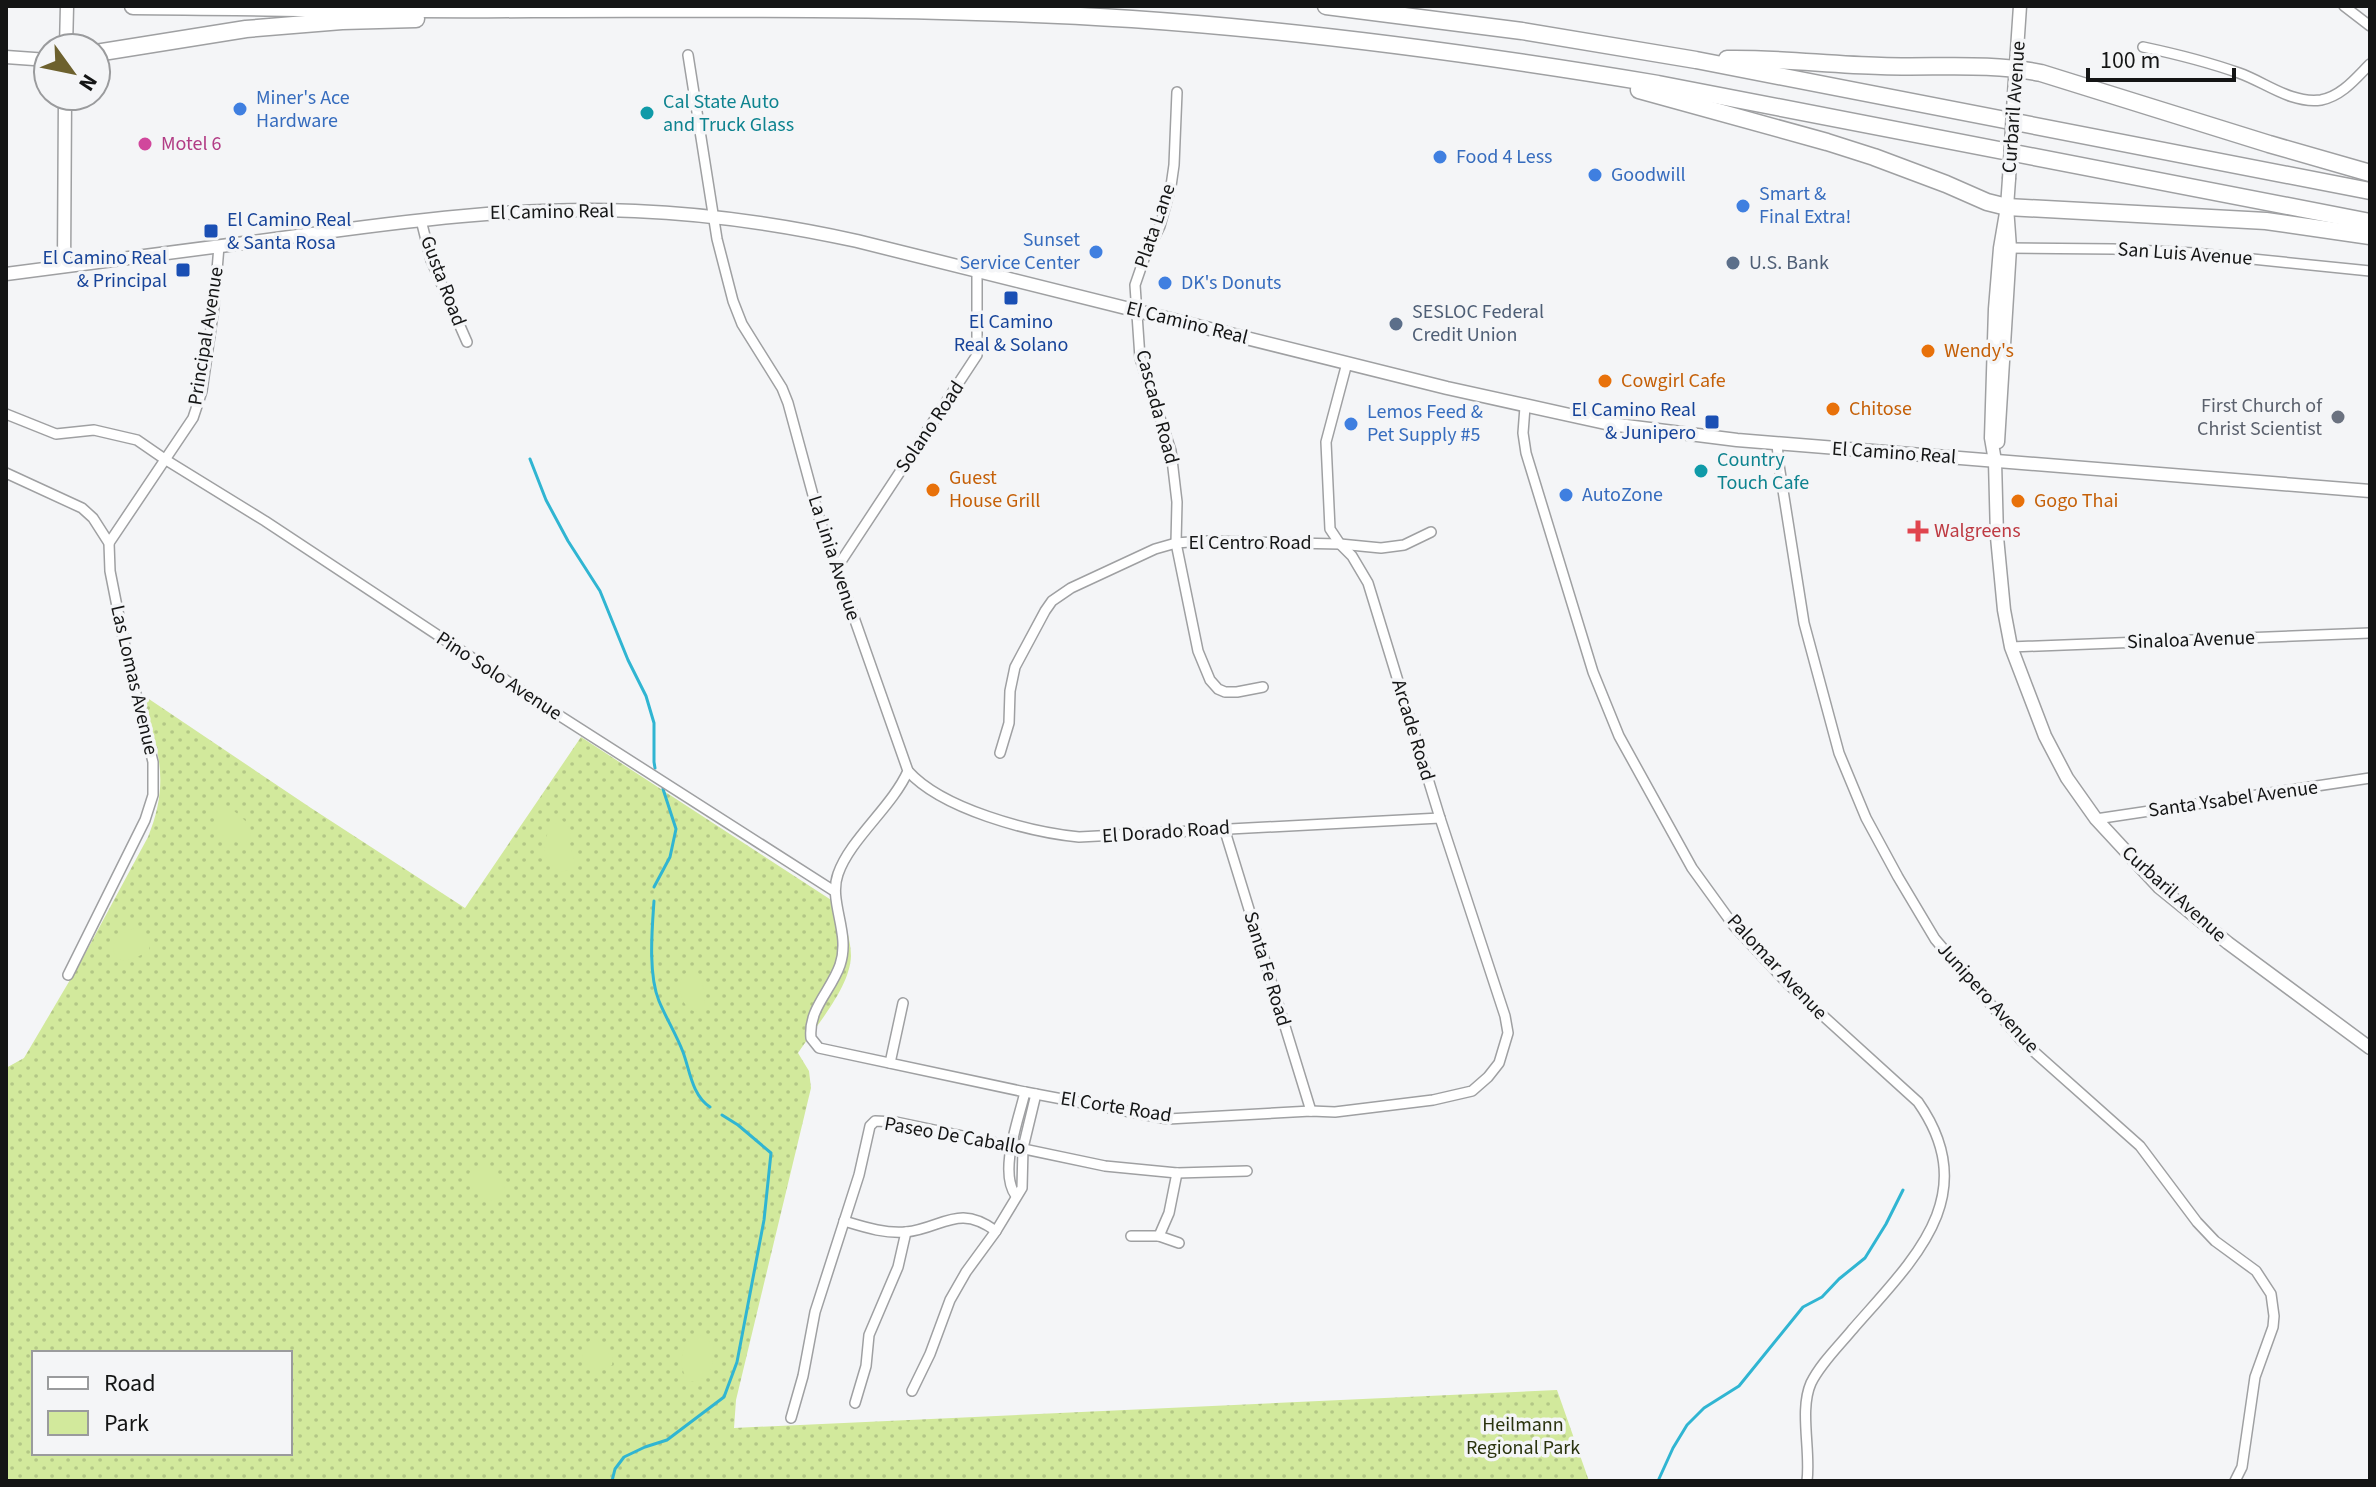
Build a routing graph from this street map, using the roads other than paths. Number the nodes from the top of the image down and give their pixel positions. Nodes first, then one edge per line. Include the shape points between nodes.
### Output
1 (133, 6) edge
2 (1326, 6) edge
3 (2020, 6) edge
4 (2344, 6) edge
5 (532, 9) junction
6 (2370, 26) edge
7 (2143, 47) dead end
8 (112, 50) edge
9 (688, 55) dead end
10 (6, 57) edge
11 (32, 59) edge
12 (1696, 60) junction
13 (2370, 64) edge
14 (1556, 67) junction
15 (2016, 68) junction
16 (1177, 92) dead end
17 (65, 112) edge
18 (2370, 173) edge
19 (2370, 191) edge
20 (2007, 207) junction
21 (714, 217) junction
22 (421, 220) junction
23 (2370, 222) edge
24 (2370, 236) edge
25 (219, 246) junction
26 (2005, 248) junction
27 (64, 266) junction
28 (977, 271) junction
29 (2370, 271) edge
30 (6, 274) edge
31 (1136, 310) junction
32 (467, 342) dead end
33 (1347, 363) junction
34 (1525, 407) junction
35 (6, 414) edge
36 (1777, 444) junction
37 (166, 460) junction
38 (1995, 461) junction
39 (6, 473) edge
40 (2370, 491) edge
41 (1431, 532) dead end
42 (109, 543) junction
43 (1176, 543) junction
44 (1340, 544) junction
45 (836, 569) junction
46 (2370, 633) edge
47 (2011, 647) junction
48 (1263, 687) dead end
49 (1000, 753) dead end
50 (908, 771) junction
51 (2370, 778) edge
52 (1440, 818) junction
53 (2096, 819) junction
54 (1224, 828) junction
55 (834, 891) junction
56 (68, 975) dead end
57 (903, 1003) dead end
58 (2370, 1048) edge
59 (890, 1063) junction
60 (1472, 1091) joint
61 (1025, 1092) junction
62 (1036, 1094) junction
63 (1311, 1111) junction
64 (1017, 1120) junction
65 (1029, 1122) junction
66 (1012, 1145) junction
67 (1023, 1148) junction
68 (1247, 1171) dead end
69 (1177, 1173) junction
70 (1016, 1196) junction
71 (844, 1221) junction
72 (996, 1231) junction
73 (906, 1232) junction
74 (1131, 1236) dead end
75 (1159, 1236) junction
76 (1179, 1243) dead end
77 (912, 1391) dead end
78 (855, 1403) dead end
79 (791, 1418) dead end
80 (1807, 1481) edge
81 (2235, 1481) edge

1 - 5 highway
2 - 12 highway
3 - 15 main road, Curbaril Avenue
4 - 6 street
5 - 8 highway via 246,29
5 - 14 highway via 952,12 1130,19 1359,40
7 - 13 street via 2240,73 2307,100 2336,95
9 - 21 street, La Linia Avenue
10 - 11 main road
12 - 15 highway
12 - 19 highway
14 - 20 highway via 1839,146
14 - 23 highway
15 - 18 highway
15 - 20 main road, Curbaril Avenue, bridge
16 - 31 street, Plata Lane via 1171,186 1138,273
17 - 27 main road
20 - 24 highway via 2266,221
20 - 26 main road, Curbaril Avenue
21 - 22 main road, El Camino Real via 573,210
21 - 28 main road, El Camino Real via 817,233
21 - 45 street, La Linia Avenue via 733,301 788,403
22 - 25 main road, El Camino Real
22 - 32 street, Gusta Road via 431,260
25 - 27 main road, El Camino Real
25 - 37 street, Principal Avenue via 202,391 193,418
26 - 29 street, San Luis Avenue via 2194,253
26 - 38 main road, Curbaril Avenue via 1995,309
27 - 30 main road, El Camino Real
28 - 31 main road, El Camino Real
28 - 45 street, Solano Road via 977,355
31 - 33 main road, El Camino Real
31 - 43 street, Cascada Road via 1140,358 1176,479
33 - 34 main road, El Camino Real
33 - 44 street, Arcade Road via 1326,442 1330,529
34 - 36 main road, El Camino Real via 1654,431
34 - 80 street, Palomar Avenue via 1526,453 1593,672 1656,805 1734,926 1788,984 1911,1094 1931,1120 1942,1150 1944,1195 1931,1230 1809,1388
35 - 37 street, Pino Solo Avenue via 56,434 94,430 126,436
36 - 38 main road, El Camino Real
36 - 81 street, Junipero Avenue via 1804,623 1820,687 1844,766 1898,877 1935,939 2022,1041 2140,1146 2197,1222 2256,1271 2271,1294 2273,1327 2255,1377 2242,1467
37 - 42 street, Principal Avenue
37 - 55 street, Pino Solo Avenue
38 - 40 main road, El Camino Real
38 - 47 main road, Curbaril Avenue via 2000,573
39 - 42 street via 82,508
41 - 44 street, El Centro Road via 1404,545
42 - 56 street, Las Lomas Avenue via 116,602 153,762 153,795 140,832
43 - 44 street, El Centro Road
43 - 48 street, Cascada Road via 1193,635 1210,680 1229,693
43 - 49 street, El Centro Road via 1052,601 1015,667
44 - 52 street, Arcade Road via 1368,583
45 - 50 street, La Linia Avenue
46 - 47 street, Sinaloa Avenue
47 - 53 main road, Curbaril Avenue via 2045,736
50 - 54 street, El Dorado Road via 952,802 1062,835
50 - 55 street via 843,861
51 - 53 street, Santa Ysabel Avenue
52 - 54 street, El Dorado Road
52 - 60 street, Arcade Road via 1508,1033 1499,1063
53 - 58 main road, Curbaril Avenue via 2180,905
54 - 63 street, Santa Fe Road
55 - 59 street, El Corte Road via 843,954 811,1017 813,1042 819,1048
57 - 59 street
59 - 61 street, El Corte Road
60 - 63 street, El Corte Road via 1392,1106
61 - 62 street, El Corte Road
61 - 64 street
62 - 63 street, El Corte Road via 1168,1119
62 - 65 street
64 - 65 street
64 - 66 street
65 - 67 street
66 - 67 street, Paseo De Caballo
66 - 70 street via 1011,1189
66 - 71 street, Paseo De Caballo via 875,1121
67 - 69 street, Paseo De Caballo via 1105,1166
67 - 70 street via 1022,1188
68 - 69 street, Paseo De Caballo
69 - 75 street
70 - 72 street
71 - 73 street
71 - 79 street, Paseo De Caballo via 815,1312
72 - 73 street via 961,1218
72 - 77 street via 950,1300
73 - 78 street via 898,1267 869,1335
74 - 75 street
75 - 76 street

